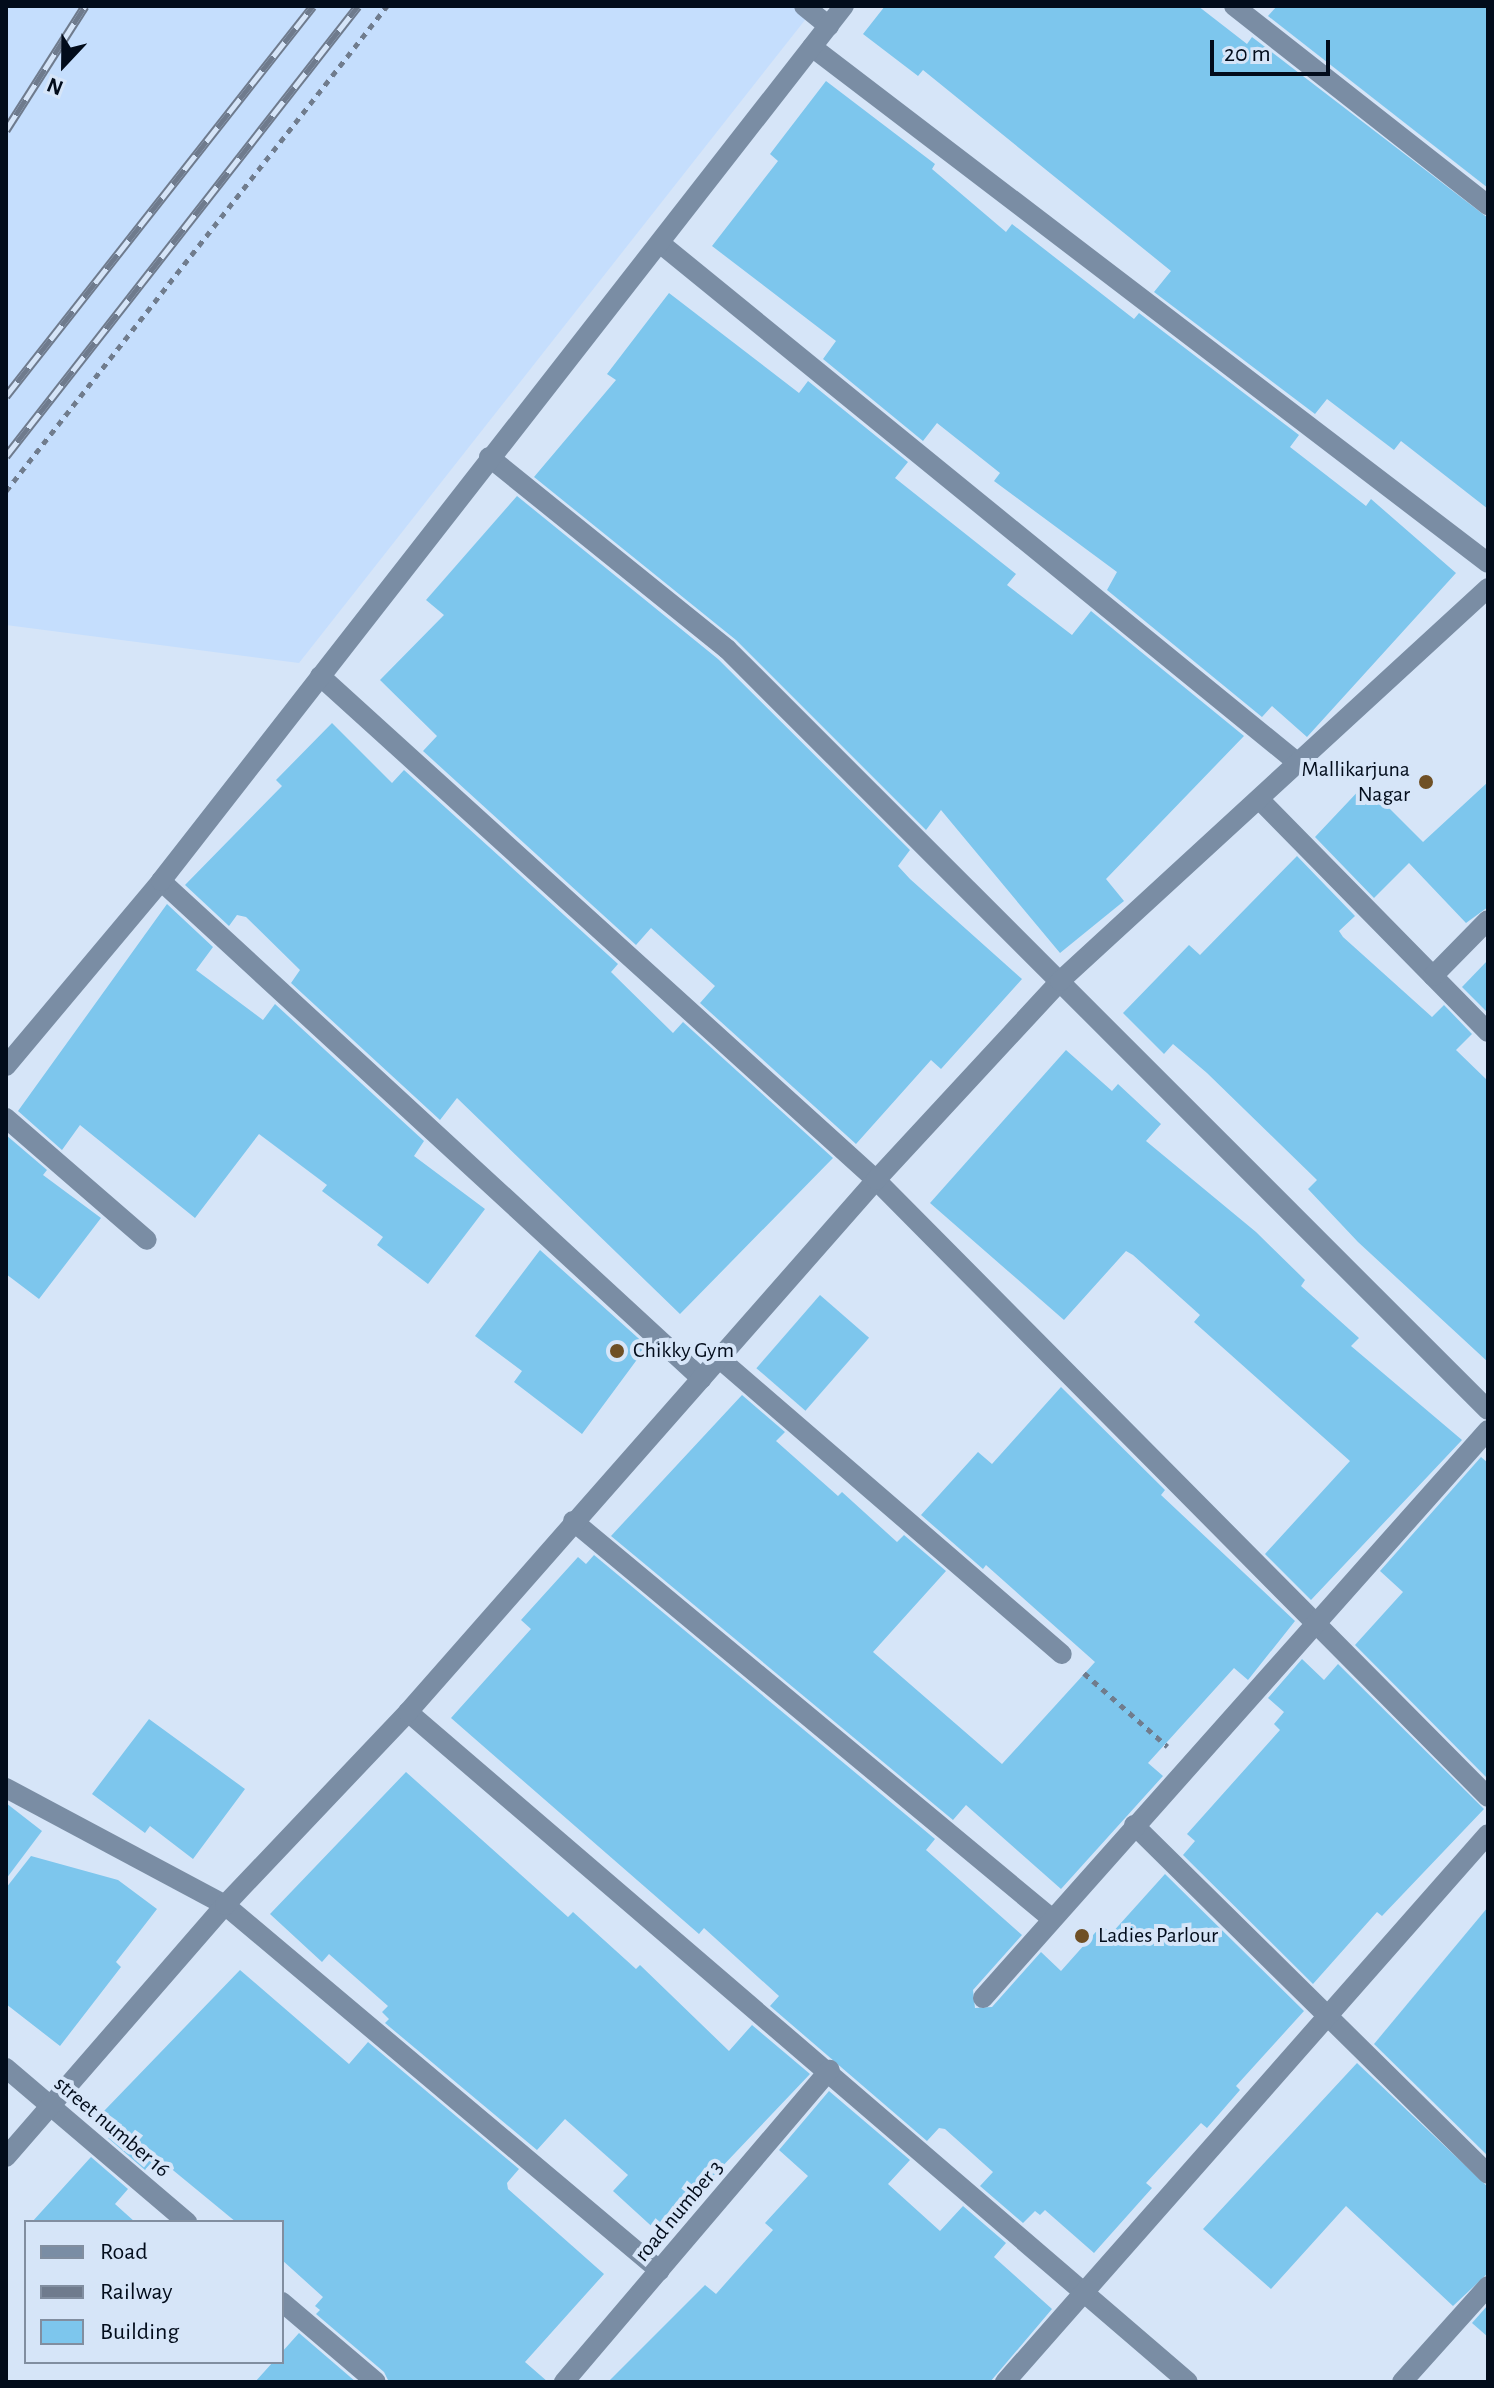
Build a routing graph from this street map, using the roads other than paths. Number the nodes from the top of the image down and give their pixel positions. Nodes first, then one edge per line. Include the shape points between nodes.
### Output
1 (804, 6) edge
2 (844, 6) edge
3 (1234, 6) edge
4 (829, 26) junction
5 (812, 47) junction
6 (1488, 205) edge
7 (661, 244) junction
8 (489, 457) junction
9 (1488, 563) edge
10 (1488, 588) edge
11 (320, 676) junction
12 (1298, 763) junction
13 (1259, 799) junction
14 (161, 881) junction
15 (1488, 920) edge
16 (1433, 976) junction
17 (1060, 981) junction
18 (1488, 1032) edge
19 (6, 1066) edge
20 (6, 1118) edge
21 (876, 1180) junction
22 (147, 1240) dead end
23 (721, 1360) junction
24 (702, 1379) junction
25 (1488, 1410) edge
26 (1488, 1430) edge
27 (573, 1521) junction
28 (1316, 1622) junction
29 (1062, 1654) road end
30 (408, 1712) junction
31 (6, 1788) edge
32 (1488, 1797) edge
33 (1134, 1825) junction
34 (1488, 1834) edge
35 (225, 1905) junction
36 (1051, 1918) junction
37 (983, 1998) dead end
38 (1324, 2014) junction
39 (6, 2068) edge
40 (830, 2070) junction
41 (51, 2106) junction
42 (6, 2157) edge
43 (1488, 2174) edge
44 (185, 2220) edge
45 (660, 2271) junction
46 (1488, 2286) edge
47 (1083, 2291) junction
48 (284, 2304) edge
49 (376, 2382) edge
50 (564, 2382) edge
51 (1005, 2382) edge
52 (1188, 2382) edge
53 (1402, 2382) edge

1 - 4 street
2 - 4 street
3 - 6 street
4 - 5 street
5 - 7 street
5 - 9 street
7 - 8 street
7 - 12 street
8 - 11 street
8 - 17 street via 727,649
10 - 12 street
11 - 14 street
11 - 21 street
12 - 13 street
13 - 16 street
13 - 17 street
14 - 19 street
14 - 24 street
15 - 16 street
16 - 18 street
17 - 21 street
17 - 25 street
20 - 22 street
21 - 23 street
21 - 28 street
23 - 24 street
23 - 29 street
24 - 27 street
26 - 28 street
27 - 30 street
27 - 36 street
28 - 32 street
28 - 33 street
30 - 35 street
30 - 40 street
31 - 35 street
33 - 36 street
33 - 38 street
34 - 38 street
35 - 41 street
35 - 45 street
36 - 37 street
38 - 43 street
38 - 47 street
39 - 41 street, street number 16
40 - 45 street, road number 3
40 - 47 street
41 - 42 street
41 - 44 street, street number 16
45 - 50 street, road number 3
46 - 53 street
47 - 51 street
47 - 52 street
48 - 49 street

